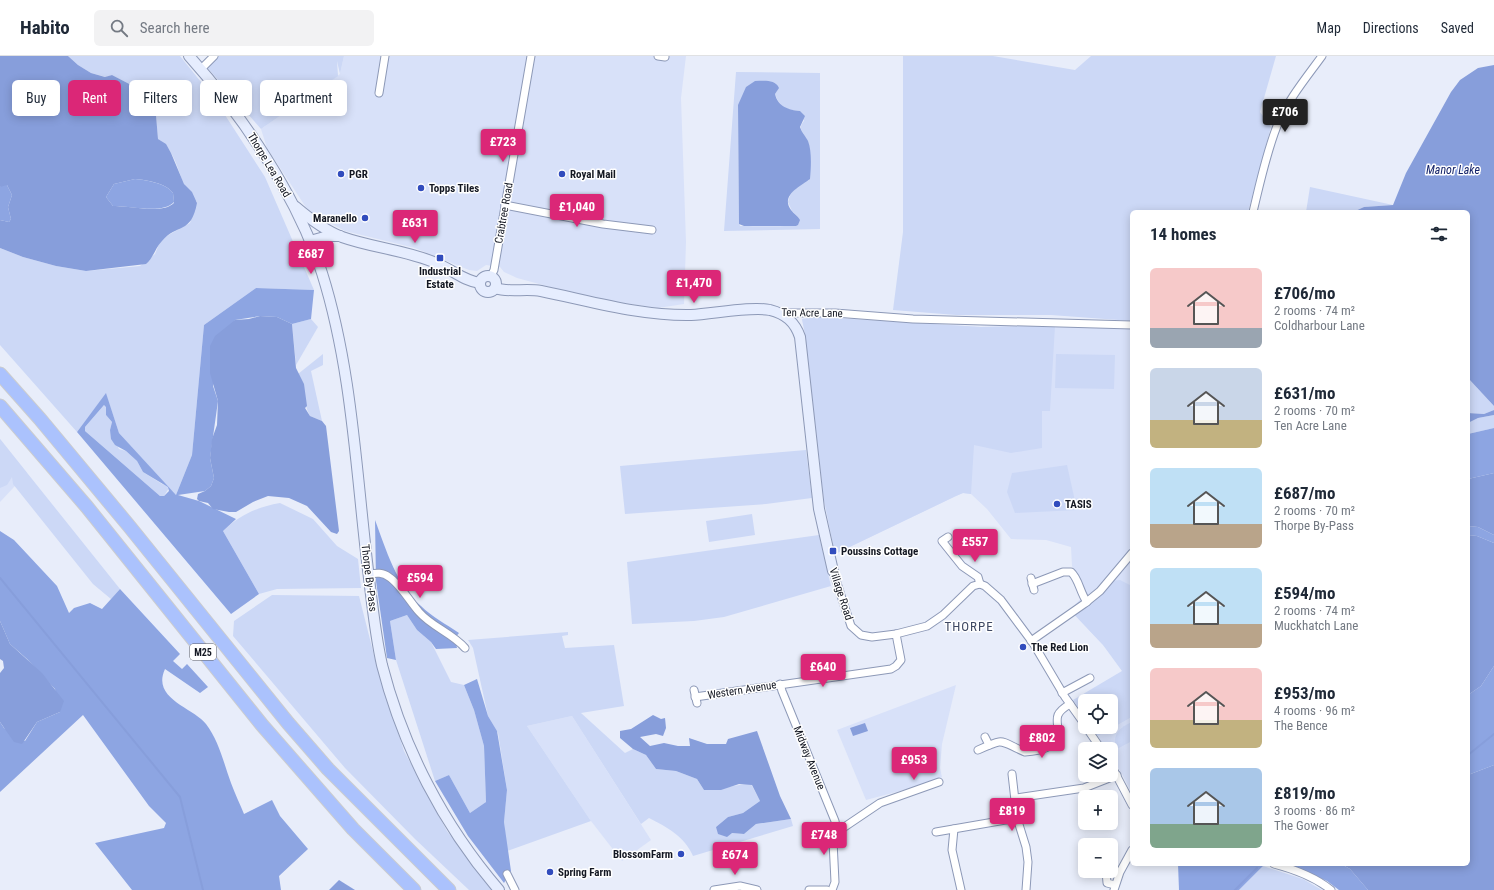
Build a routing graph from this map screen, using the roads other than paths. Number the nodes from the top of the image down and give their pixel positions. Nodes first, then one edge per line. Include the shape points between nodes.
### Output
1 (189, 56) edge
2 (214, 56) edge
3 (385, 56) edge
4 (531, 56) edge
5 (1322, 56) edge
6 (201, 69) junction
7 (379, 93) dead end
8 (293, 205) junction
9 (505, 205) junction
10 (1253, 210) edge
11 (652, 230) dead end
12 (342, 236) junction
13 (310, 241) junction
14 (491, 276) junction
15 (480, 283) junction
16 (495, 288) junction
17 (784, 315) junction
18 (1130, 325) edge
19 (0, 374) edge
20 (0, 406) edge
21 (948, 537) dead end
22 (1130, 555) edge
23 (833, 571) joint
24 (368, 574) junction
25 (980, 584) junction
26 (1032, 584) dead end
27 (1087, 602) junction
28 (896, 634) junction
29 (1031, 640) junction
30 (465, 648) dead end
31 (1090, 678) dead end
32 (780, 684) junction
33 (1062, 693) junction
34 (695, 696) dead end
35 (1070, 704) junction
36 (1078, 715) edge
37 (985, 737) dead end
38 (988, 745) junction
39 (978, 750) dead end
40 (1012, 774) dead end
41 (1118, 779) edge
42 (939, 782) dead end
43 (1099, 782) edge
44 (1016, 798) junction
45 (1130, 801) edge
46 (1018, 818) junction
47 (954, 829) junction
48 (837, 832) junction
49 (936, 832) dead end
50 (1130, 854) edge
51 (1281, 866) edge
52 (507, 874) dead end
53 (1107, 878) edge
54 (1115, 888) edge
55 (414, 890) edge
56 (449, 890) edge
57 (498, 890) edge
58 (515, 890) edge
59 (714, 890) edge
60 (757, 890) edge
61 (810, 890) edge
62 (827, 890) edge
63 (832, 890) edge
64 (961, 890) edge
65 (1026, 890) edge
66 (1331, 890) edge

1 - 6 main road, Thorpe Lea Road
2 - 6 street
3 - 7 street
4 - 9 street, Crabtree Road
5 - 10 street via 1290,100 1277,125
6 - 8 main road, Thorpe Lea Road via 253,138
8 - 12 main road via 323,228
8 - 13 main road, Thorpe Lea Road
9 - 11 street via 604,224
9 - 14 street, Crabtree Road
12 - 13 main road via 328,236
12 - 15 main road via 423,258 472,282
13 - 24 main road, Thorpe By-Pass via 329,297 339,338
14 - 15 main road via 485,276
14 - 16 main road via 496,282
15 - 16 main road via 486,291
16 - 17 main road, Ten Acre Lane via 539,291 615,308 664,314 691,315 765,310
17 - 18 street, Ten Acre Lane via 829,312 913,319
17 - 23 main road, Village Road via 796,326 800,337 819,509
19 - 56 highway, M25 via 124,520 288,724 328,769
20 - 55 highway, M25 via 86,507 262,725 353,829
21 - 25 street via 942,541 962,566 978,577
22 - 27 street via 1100,591
23 - 28 street, Village Road via 854,629 861,635 872,637
24 - 30 street via 384,574 392,579 428,621 455,638
24 - 57 main road, Thorpe By-Pass via 382,664 409,744 441,810 467,850
25 - 28 street, Village Road via 970,588 951,609 935,621 922,628
25 - 29 street via 995,593
26 - 27 street via 1063,572 1071,572
27 - 29 street
28 - 32 street, Western Avenue via 901,656 900,663 894,668
29 - 33 street
31 - 33 street
32 - 34 street, Western Avenue
32 - 48 street, Midway Avenue via 835,821
33 - 35 street
35 - 36 street
35 - 38 street via 1058,714 1058,737 1056,742 1048,747 1025,752 1006,742
37 - 38 street
38 - 39 street
40 - 44 street
41 - 45 street
42 - 48 street via 880,803
43 - 44 street via 1084,788
44 - 46 street
46 - 47 street
46 - 65 street via 1028,862
47 - 49 street
47 - 64 street via 952,850
48 - 63 street via 833,841 835,882
50 - 54 street
51 - 66 street
52 - 58 street
53 - 54 street via 1107,883
59 - 60 street via 740,886
61 - 62 street

